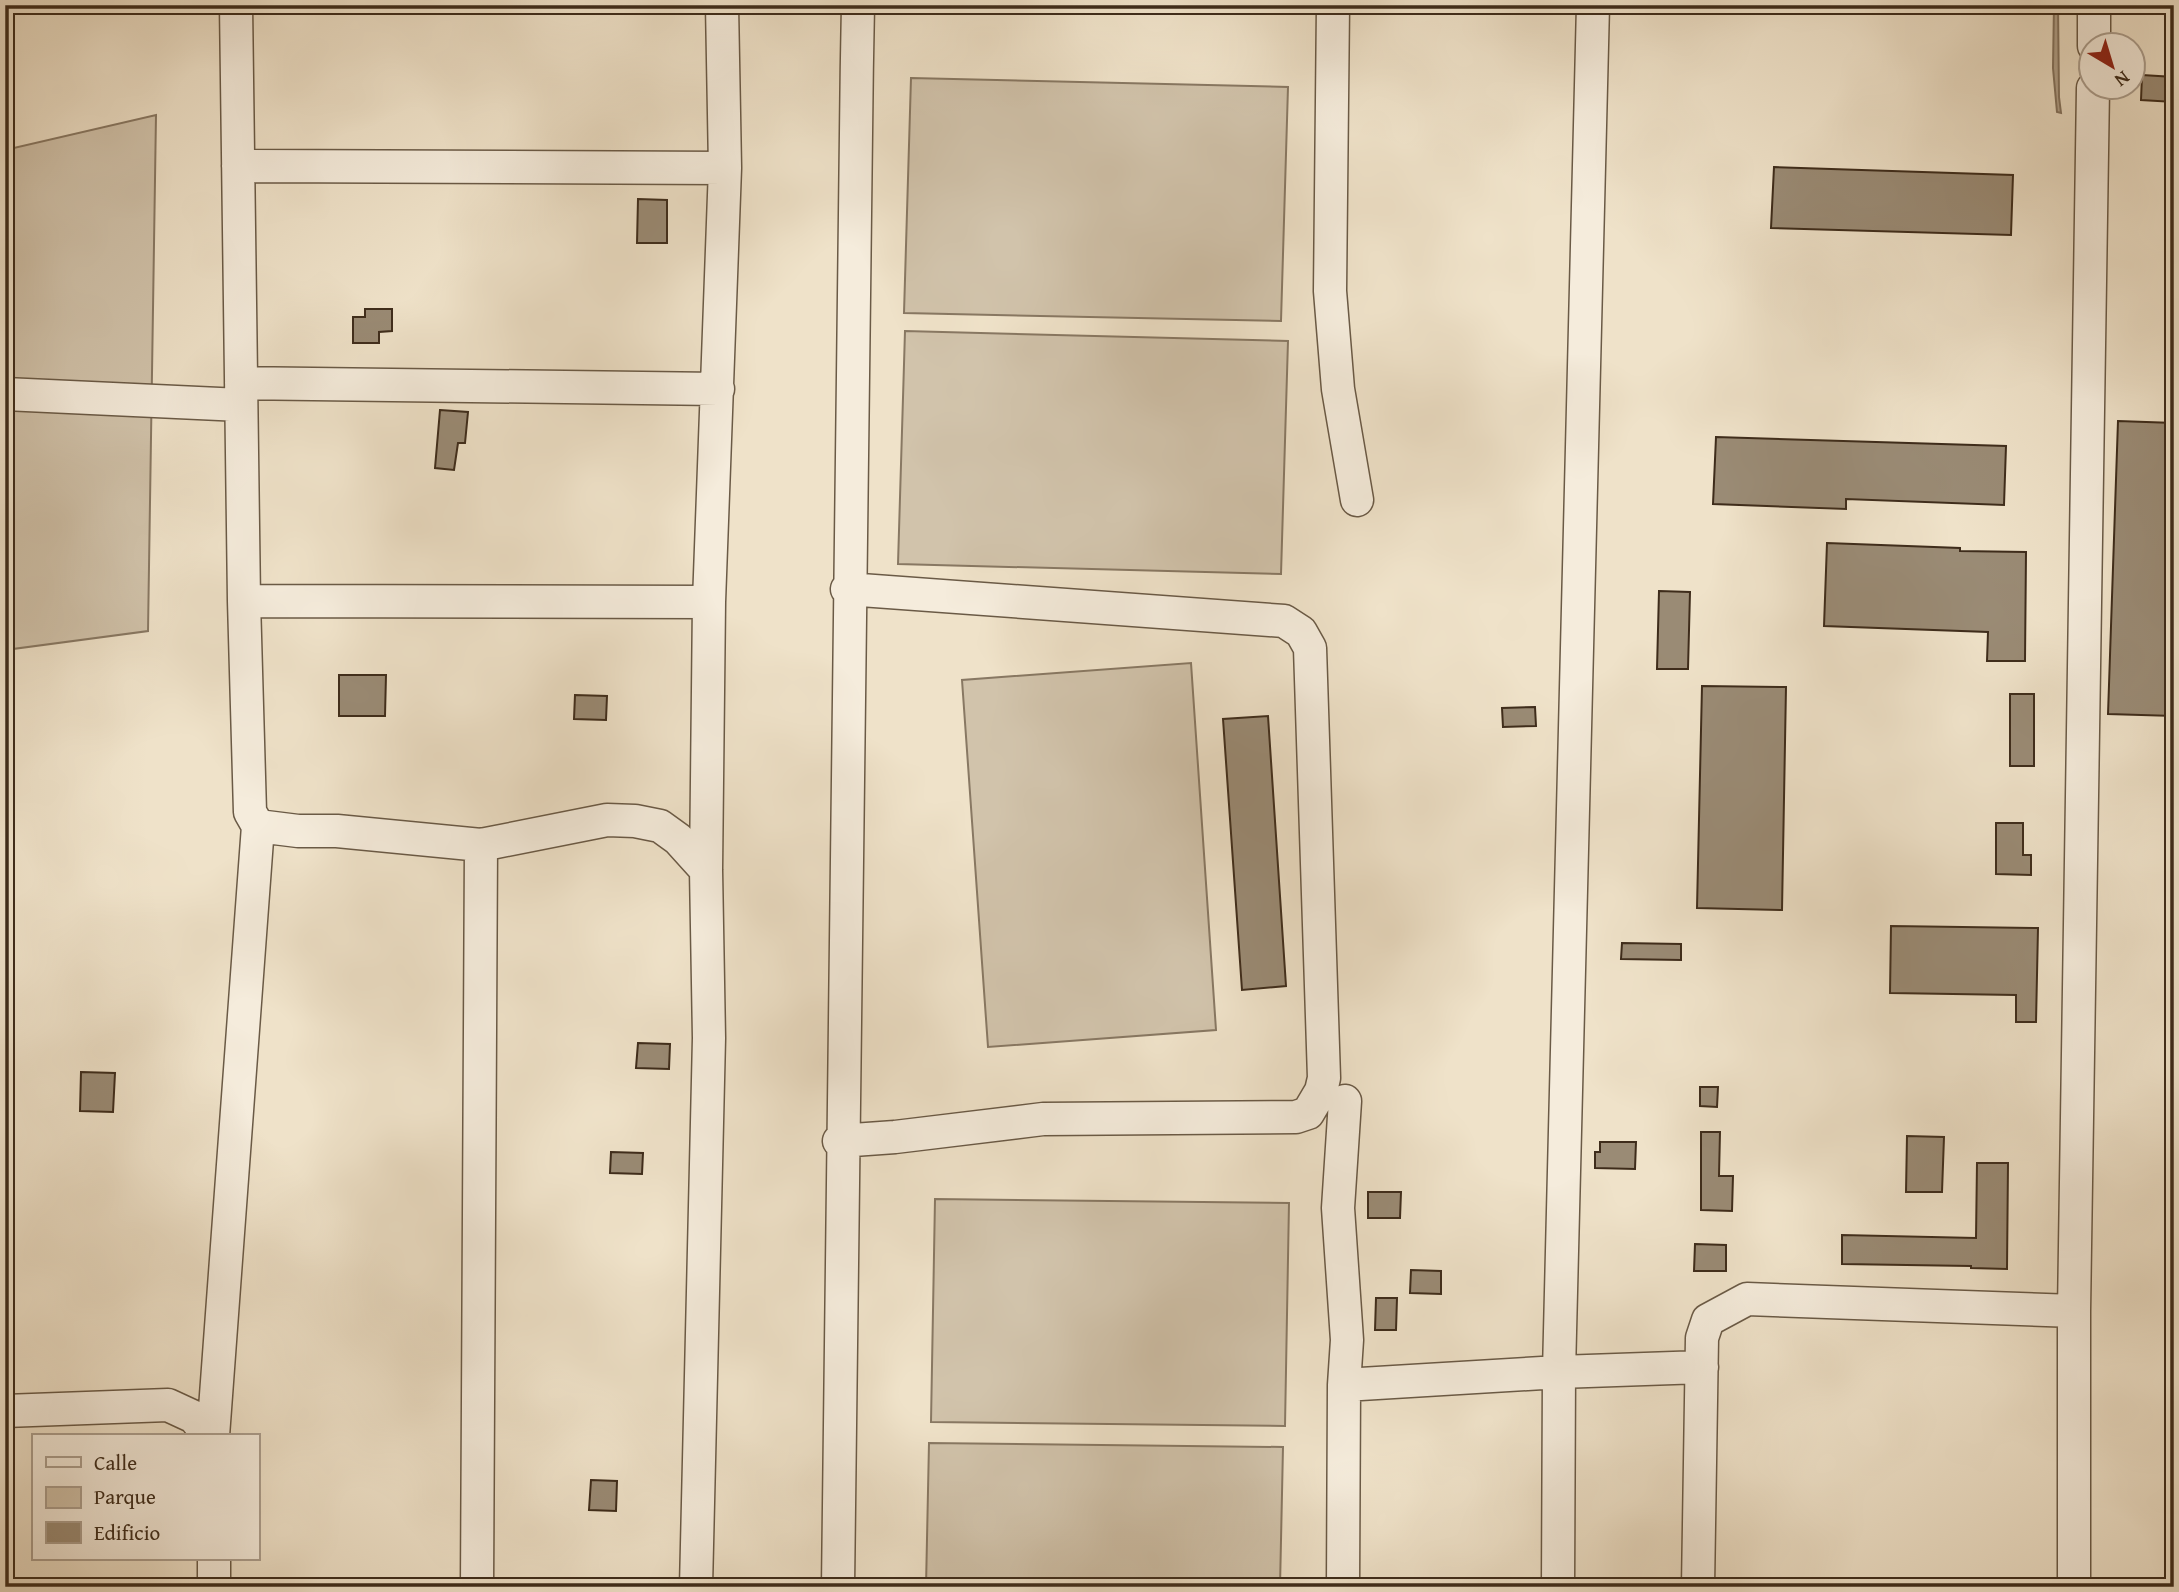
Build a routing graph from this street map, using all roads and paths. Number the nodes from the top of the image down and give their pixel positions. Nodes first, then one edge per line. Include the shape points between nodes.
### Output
1 (236, 5) edge
2 (722, 5) edge
3 (858, 5) edge
4 (1333, 5) edge
5 (1569, 5) edge
6 (1593, 5) edge
7 (2094, 5) edge
8 (2094, 32) edge
9 (2093, 102) edge
10 (238, 166) junction
11 (726, 169) junction
12 (718, 389) junction
13 (5, 394) edge
14 (241, 394) junction
15 (1357, 500) dead end
16 (847, 589) junction
17 (244, 601) junction
18 (709, 602) junction
19 (258, 826) junction
20 (481, 845) junction
21 (706, 870) junction
22 (1345, 1101) dead end
23 (839, 1141) junction
24 (2074, 1311) junction
25 (1702, 1367) junction
26 (1559, 1372) junction
27 (1344, 1385) junction
28 (5, 1411) edge
29 (209, 1434) edge
30 (211, 1434) edge
31 (214, 1560) edge
32 (214, 1587) edge
33 (477, 1587) edge
34 (696, 1587) edge
35 (838, 1587) edge
36 (1343, 1587) edge
37 (1558, 1587) edge
38 (1698, 1587) edge
39 (2074, 1587) edge

1 - 10 street
2 - 11 street
3 - 16 street
4 - 15 street via 1330,291 1338,390
5 - 6 street
6 - 26 street
7 - 8 street
9 - 24 street
10 - 11 street
10 - 14 street
11 - 12 street
12 - 14 street
12 - 18 street
13 - 14 street
14 - 17 street
16 - 23 street
16 - 23 street via 1284,621 1301,632 1310,648 1324,1078 1308,1113 1296,1117 1043,1119
17 - 18 street
17 - 19 street via 250,812
18 - 21 street
19 - 20 street
19 - 30 street
20 - 21 street via 607,820 635,821 660,825
20 - 33 street
21 - 34 street via 709,1038
22 - 27 street via 1338,1208 1347,1340
23 - 35 street
24 - 25 street via 1747,1299 1708,1320 1702,1338
24 - 39 street
25 - 26 street
25 - 38 street
26 - 27 street
26 - 37 street
27 - 36 street
28 - 29 street via 168,1405 194,1416
31 - 32 street

